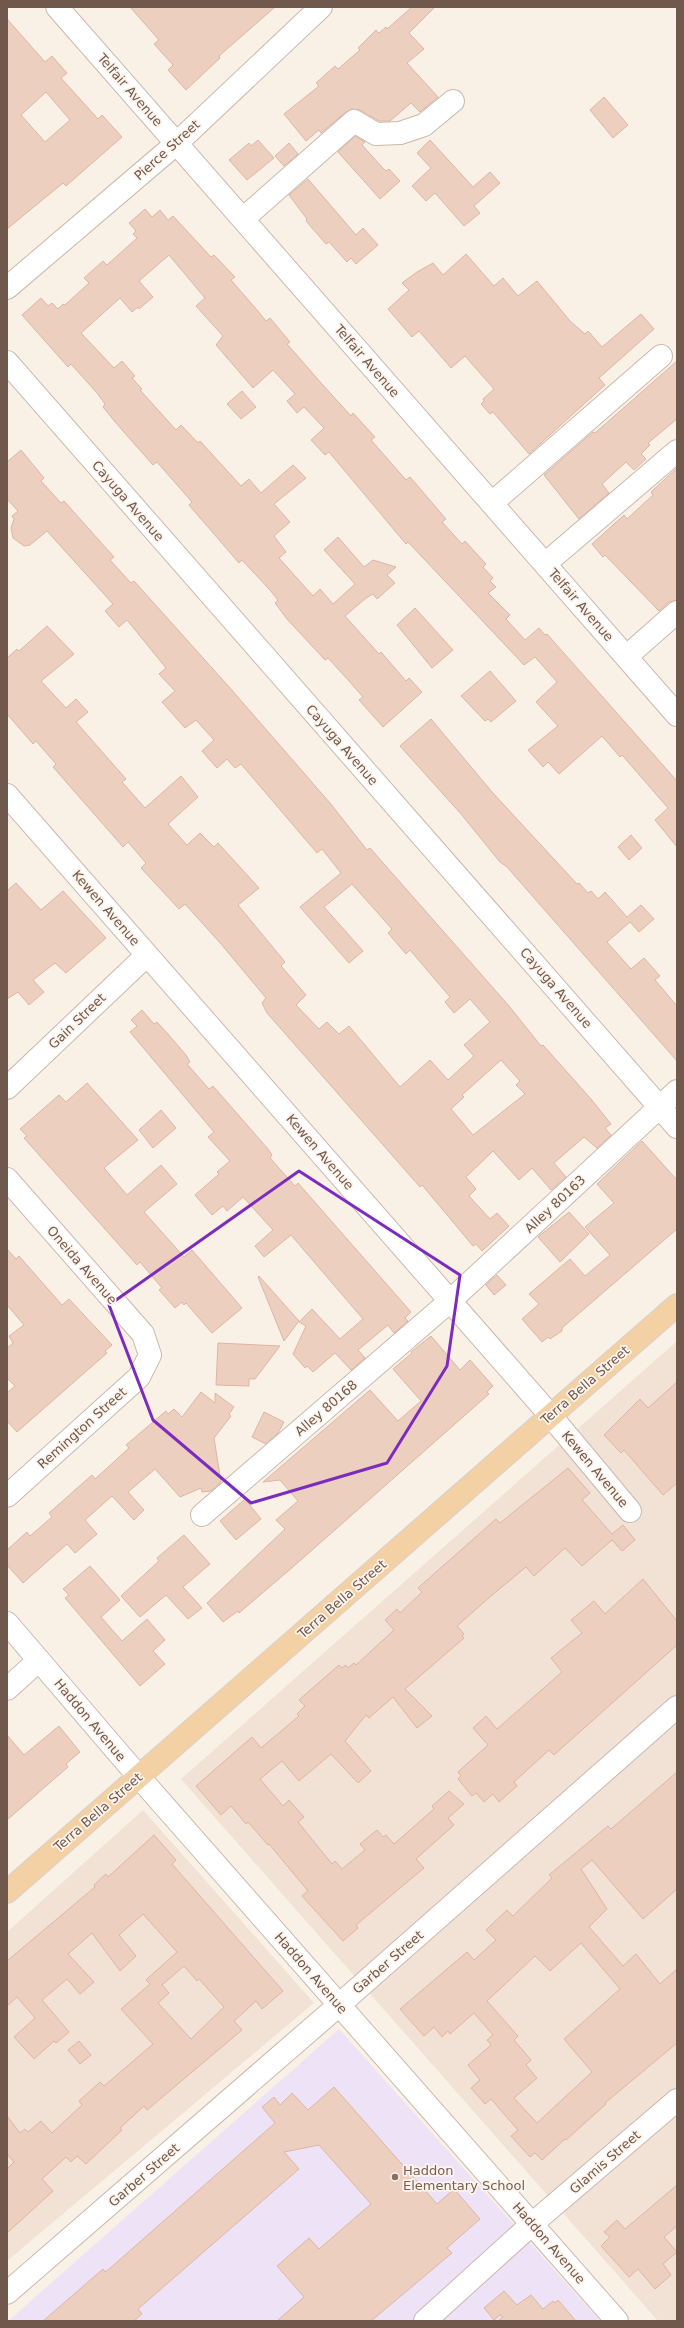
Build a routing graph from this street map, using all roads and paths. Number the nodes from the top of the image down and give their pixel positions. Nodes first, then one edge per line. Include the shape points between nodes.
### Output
1 (57, 7) edge
2 (321, 7) edge
3 (453, 101) dead end
4 (177, 143) junction
5 (243, 219) junction
6 (7, 288) edge
7 (656, 353) dead end
8 (7, 362) edge
9 (677, 451) edge
10 (489, 500) junction
11 (545, 564) junction
12 (677, 612) edge
13 (626, 657) junction
14 (677, 715) edge
15 (7, 794) edge
16 (147, 955) junction
17 (7, 1088) edge
18 (677, 1091) edge
19 (659, 1107) junction
20 (677, 1127) edge
21 (7, 1179) edge
22 (450, 1301) junction
23 (677, 1305) edge
24 (150, 1355) joint
25 (550, 1415) junction
26 (7, 1496) edge
27 (630, 1511) dead end
28 (202, 1515) dead end
29 (7, 1623) edge
30 (39, 1660) junction
31 (7, 1689) edge
32 (677, 1707) edge
33 (139, 1777) junction
34 (7, 1892) edge
35 (340, 2005) junction
36 (677, 2100) edge
37 (532, 2224) junction
38 (7, 2293) edge
39 (425, 2321) edge
40 (617, 2321) edge

1 - 4 street, Telfair Avenue
2 - 4 street, Pierce Street
3 - 5 street via 424,125 400,133 376,134 354,121
4 - 5 street, Telfair Avenue
4 - 6 street, Pierce Street
5 - 10 street, Telfair Avenue
7 - 10 street
8 - 19 street, Cayuga Avenue
9 - 11 street
10 - 11 street, Telfair Avenue
11 - 13 street, Telfair Avenue
12 - 13 street
13 - 14 street, Telfair Avenue
15 - 16 street, Kewen Avenue
16 - 17 street, Gain Street
16 - 22 street, Kewen Avenue
18 - 19 street, Alley 80163
19 - 20 street, Cayuga Avenue
19 - 22 street, Alley 80163
21 - 24 street, Oneida Avenue via 143,1334
22 - 25 street, Kewen Avenue
22 - 28 street, Alley 80168
23 - 25 main road, Terra Bella Street
24 - 26 street, Remington Street via 139,1377
25 - 27 street, Kewen Avenue
25 - 33 main road, Terra Bella Street
29 - 30 street, Haddon Avenue
30 - 31 street
30 - 33 street, Haddon Avenue
32 - 35 street, Garber Street
33 - 34 main road, Terra Bella Street
33 - 35 street, Haddon Avenue
35 - 37 street, Haddon Avenue
35 - 38 street, Garber Street
36 - 37 street, Glamis Street
37 - 39 street, Glamis Street
37 - 40 street, Haddon Avenue

